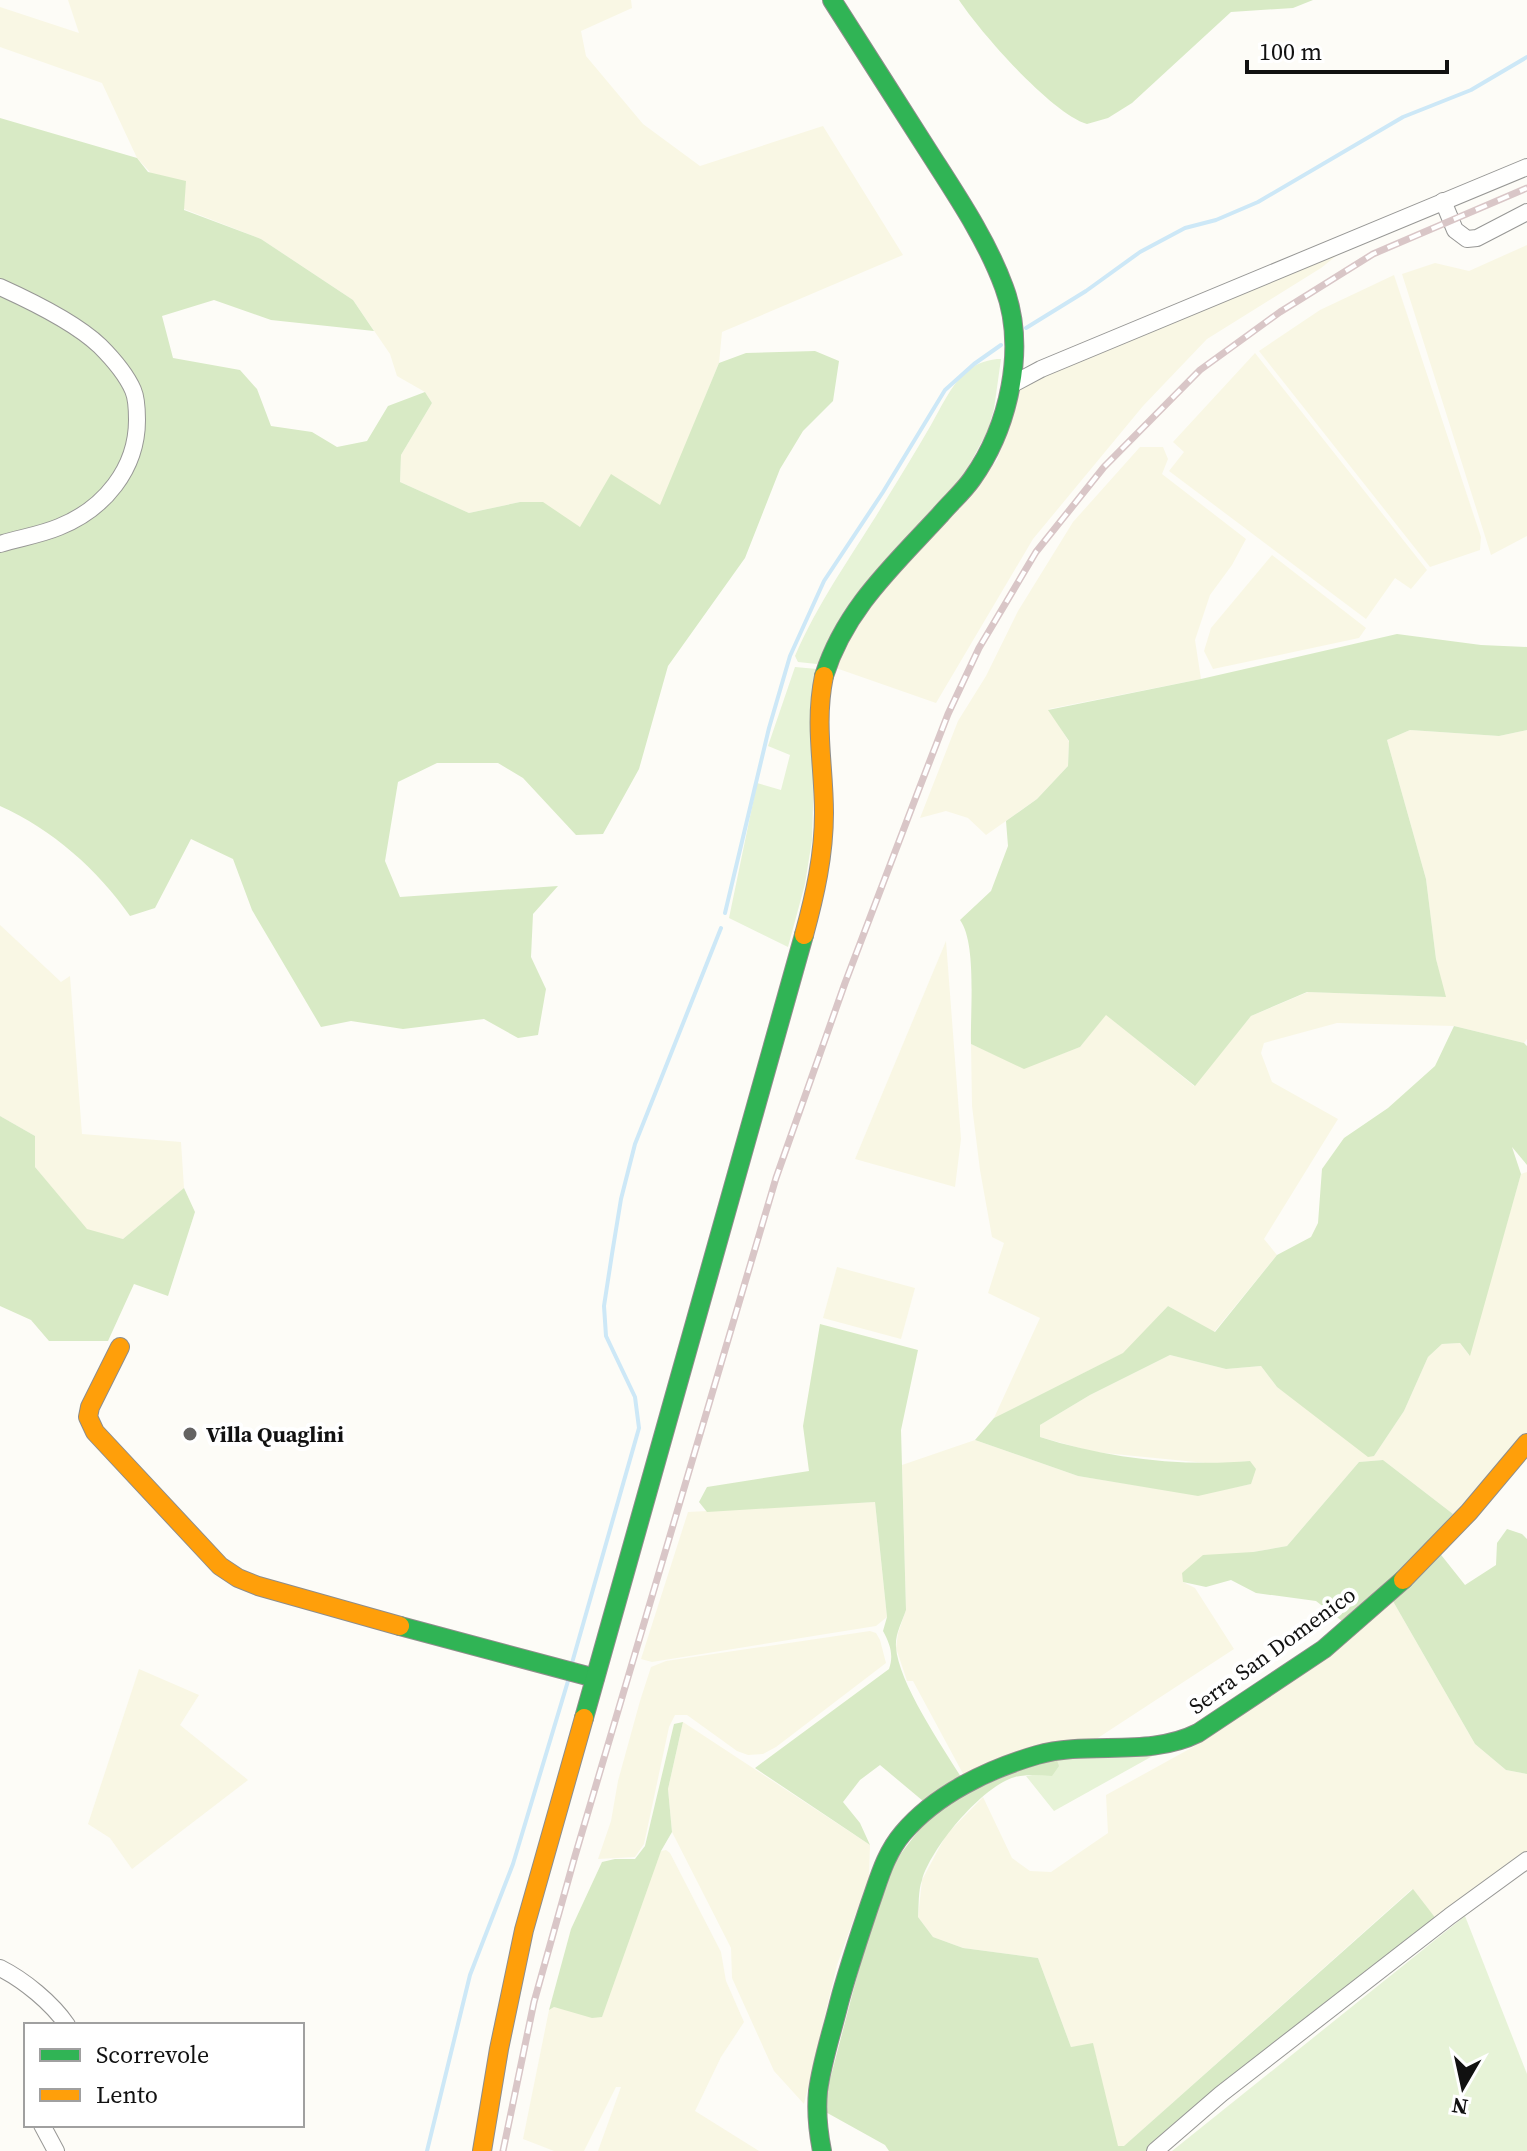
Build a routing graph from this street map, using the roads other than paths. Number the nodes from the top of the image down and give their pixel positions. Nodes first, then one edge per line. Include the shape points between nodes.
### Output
1 (832, 0) edge
2 (1527, 167) edge
3 (1443, 201) junction
4 (1527, 212) edge
5 (0, 287) edge
6 (1011, 385) junction
7 (0, 544) edge
8 (120, 1347) dead end
9 (1527, 1443) edge
10 (595, 1678) junction
11 (1527, 1860) edge
12 (0, 1968) edge
13 (66, 2023) edge
14 (43, 2127) edge
15 (56, 2151) edge
16 (482, 2151) edge
17 (822, 2151) edge
18 (1155, 2151) edge

1 - 6 street via 997,269 1011,319
2 - 3 street
3 - 4 street via 1455,230 1467,239
3 - 6 street
5 - 7 street via 98,344 134,392 137,436 122,479 80,516
6 - 10 street via 997,434 972,479 858,605 824,671 819,715 824,812 816,893
8 - 10 street via 88,1417 95,1432 220,1566 258,1586
9 - 17 street, Serra San Domenico via 1479,1503 1363,1617 1198,1733 1178,1744 1084,1747 1023,1758 955,1789 913,1822 881,1869 850,1961 817,2102
10 - 16 street via 510,1989
11 - 18 street via 1221,2094
12 - 13 street
14 - 15 street

